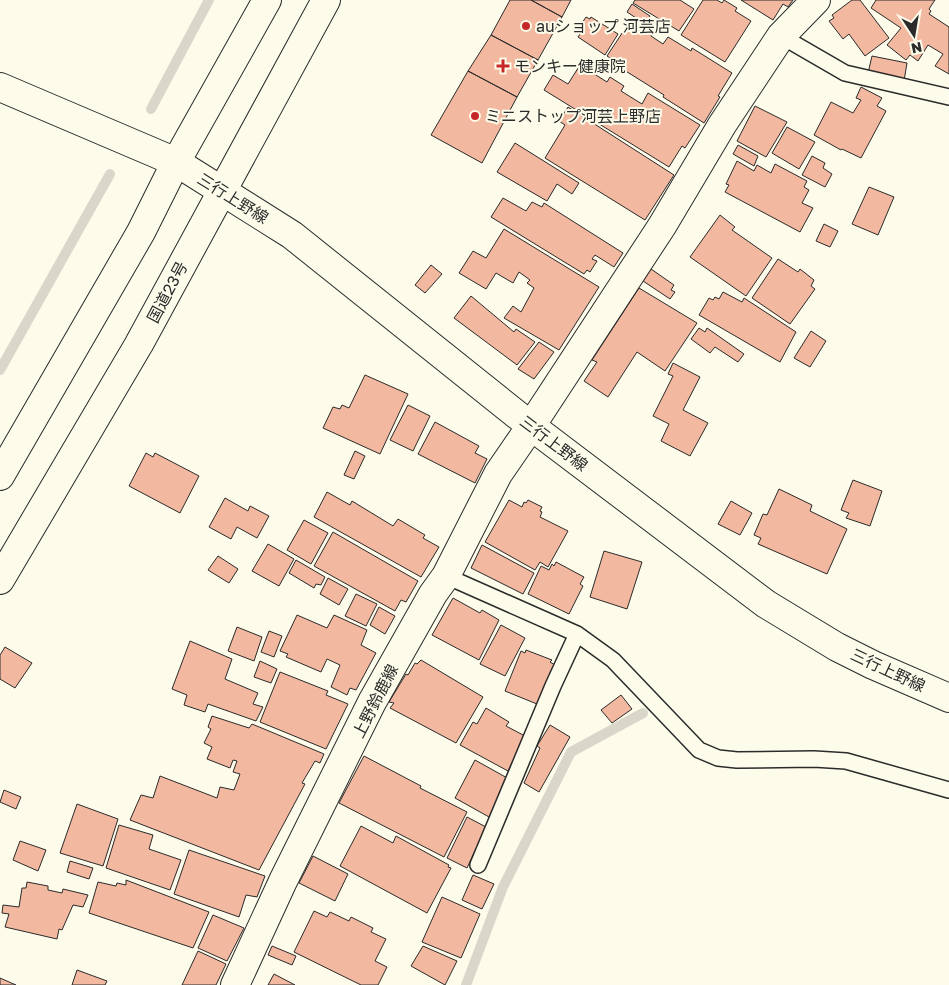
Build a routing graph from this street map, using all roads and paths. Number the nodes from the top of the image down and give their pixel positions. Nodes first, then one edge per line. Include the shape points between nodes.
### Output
1 (266, 0) edge
2 (326, 0) edge
3 (816, 0) edge
4 (781, 36) junction
5 (0, 87) edge
6 (949, 97) edge
7 (176, 162) junction
8 (222, 190) junction
9 (531, 426) junction
10 (0, 476) edge
11 (446, 576) junction
12 (0, 580) edge
13 (577, 634) junction
14 (949, 698) edge
15 (949, 790) edge
16 (478, 865) dead end
17 (235, 985) edge

1 - 7 main road
2 - 8 main road, 国道23号
3 - 4 main road, 上野鈴鹿線
4 - 6 lane via 845,73
4 - 9 main road, 上野鈴鹿線
5 - 7 main road, 三行上野線
7 - 8 main road, 三行上野線
7 - 10 main road via 142,232
8 - 9 main road, 三行上野線 via 292,235
8 - 12 main road, 国道23号 via 139,344
9 - 11 main road, 上野鈴鹿線 via 498,474
9 - 14 main road, 三行上野線 via 773,609 864,660
11 - 13 lane
11 - 17 main road, 上野鈴鹿線 via 372,702
13 - 15 lane via 613,660 699,750 718,758 846,761
13 - 16 lane

